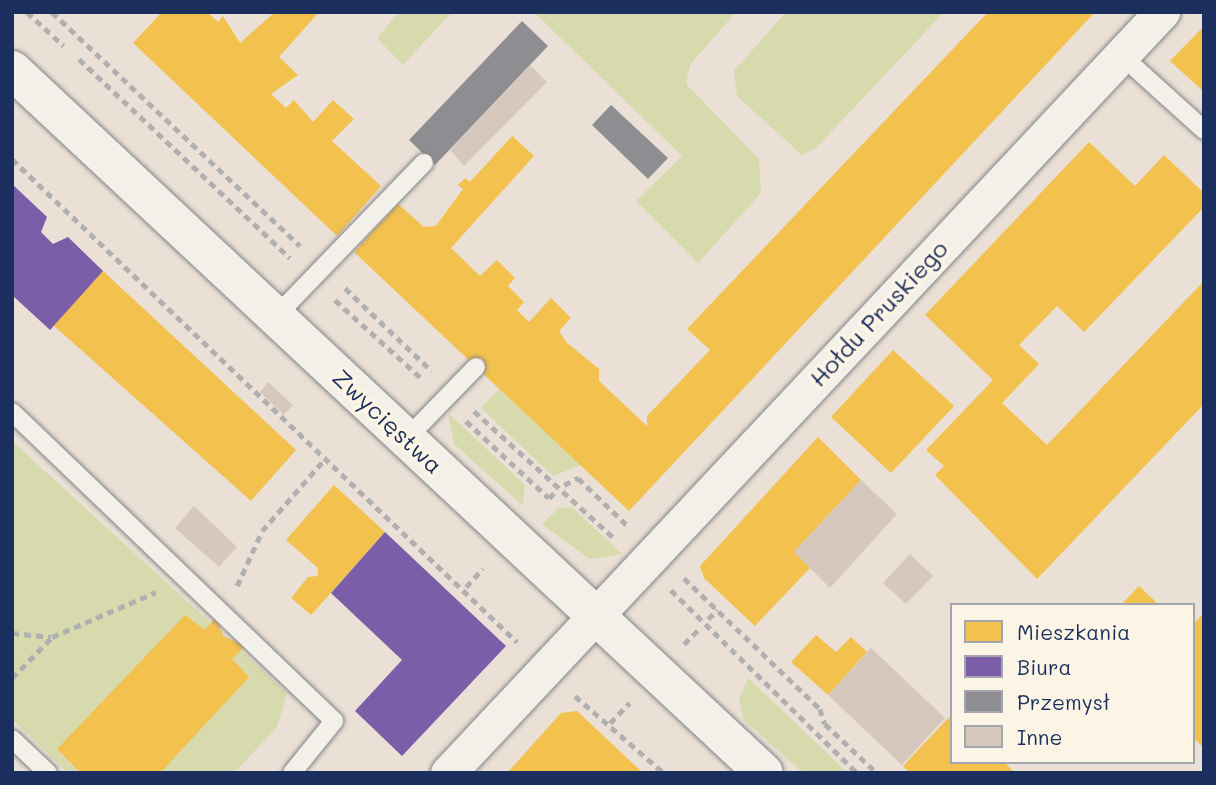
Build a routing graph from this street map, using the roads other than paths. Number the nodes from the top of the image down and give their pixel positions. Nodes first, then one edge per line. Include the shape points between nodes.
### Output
1 (1162, 12) edge
2 (1121, 55) junction
3 (12, 70) edge
4 (1204, 130) edge
5 (424, 163) dead end
6 (276, 316) junction
7 (476, 367) dead end
8 (12, 412) edge
9 (407, 439) junction
10 (596, 615) junction
11 (12, 739) edge
12 (48, 773) edge
13 (292, 773) edge
14 (448, 773) edge
15 (764, 773) edge

1 - 2 street, Hołdu Pruskiego
2 - 4 lane
2 - 10 street, Hołdu Pruskiego
3 - 6 street, Zwycięstwa
5 - 6 lane
6 - 9 street, Zwycięstwa
7 - 9 lane
8 - 13 lane via 189,577 334,721
9 - 10 street, Zwycięstwa
10 - 14 street, Hołdu Pruskiego
10 - 15 street, Zwycięstwa
11 - 12 lane

